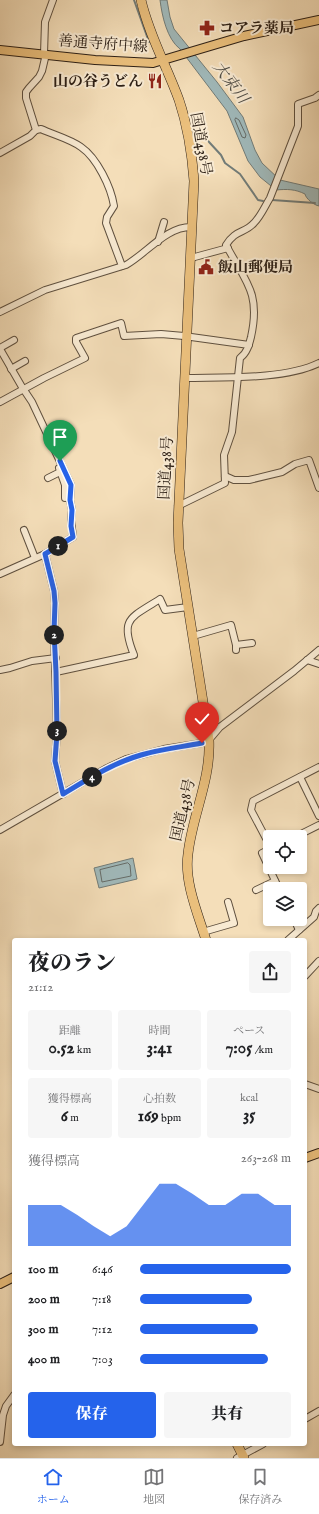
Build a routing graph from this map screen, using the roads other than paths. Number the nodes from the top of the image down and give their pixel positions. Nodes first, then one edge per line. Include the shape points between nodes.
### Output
1 (53, 0) edge
2 (141, 0) edge
3 (319, 20) edge
4 (0, 50) edge
5 (45, 54) junction
6 (162, 60) junction
7 (319, 95) edge
8 (36, 130) junction
9 (0, 152) edge
10 (164, 222) dead end
11 (192, 227) junction
12 (157, 242) junction
13 (228, 248) junction
14 (191, 258) junction
15 (122, 266) junction
16 (0, 312) edge
17 (188, 336) junction
18 (14, 340) dead end
19 (249, 345) junction
20 (0, 349) edge
21 (25, 361) dead end
22 (319, 364) edge
23 (11, 369) junction
24 (237, 376) junction
25 (185, 378) junction
26 (23, 390) junction
27 (0, 402) edge
28 (60, 461) junction
29 (60, 472) junction
30 (225, 476) junction
31 (48, 478) dead end
32 (319, 488) edge
33 (65, 498) dead end
34 (178, 506) junction
35 (24, 530) dead end
36 (45, 554) junction
37 (36, 558) junction
38 (0, 574) edge
39 (188, 607) junction
40 (193, 636) junction
41 (252, 643) dead end
42 (319, 650) edge
43 (56, 658) junction
44 (307, 660) junction
45 (319, 664) edge
46 (0, 670) edge
47 (56, 672) junction
48 (209, 740) junction
49 (319, 767) edge
50 (300, 777) junction
51 (63, 794) junction
52 (319, 816) edge
53 (317, 826) edge
54 (0, 830) edge
55 (307, 831) edge
56 (263, 832) edge
57 (319, 833) edge
58 (272, 874) edge
59 (275, 881) joint
60 (256, 890) dead end
61 (228, 902) dead end
62 (319, 908) edge
63 (297, 926) edge
64 (299, 930) junction
65 (205, 936) edge
66 (290, 938) edge
67 (319, 961) edge
68 (307, 974) edge
69 (307, 1085) edge
70 (319, 1089) edge
71 (319, 1153) edge
72 (307, 1157) edge
73 (12, 1278) edge
74 (0, 1284) edge
75 (12, 1398) edge
76 (319, 1411) edge
77 (307, 1418) edge
78 (0, 1442) edge
79 (238, 1446) edge
80 (260, 1446) edge
81 (241, 1457) edge

1 - 5 street via 45,22
2 - 6 highway, 国道438号
3 - 6 main road, 善通寺府中線 via 244,36
4 - 5 main road, 善通寺府中線
5 - 6 main road, 善通寺府中線 via 145,63
5 - 8 street via 42,71 26,92
6 - 11 highway, 国道438号 via 179,100 190,145 194,181
7 - 13 street via 298,104 298,126 270,198 254,223 232,235 226,244
8 - 9 street
8 - 15 street via 41,129 81,147 100,169 114,206 106,223
10 - 12 street
11 - 12 street via 174,231
11 - 14 highway, 国道438号
12 - 15 street via 138,258
13 - 14 street
13 - 19 street via 246,279 255,305 255,320
14 - 17 highway, 国道438号
15 - 16 street via 45,290
17 - 19 street
17 - 25 highway, 国道438号
17 - 26 street via 124,336 121,323 99,330 76,338 85,358
18 - 20 street
19 - 24 street via 245,355 240,358
20 - 23 street
21 - 23 street
22 - 24 street via 289,373
23 - 26 street
24 - 25 street
24 - 30 street via 232,432 224,455
25 - 34 highway, 国道438号
26 - 27 street
26 - 28 street via 32,402
28 - 29 street via 57,462
28 - 36 street via 71,485 73,537
29 - 31 street
29 - 33 street via 65,485
30 - 32 street via 234,480 249,480 282,472 302,461 310,460
30 - 34 street via 225,483
34 - 39 highway, 国道438号 via 179,548
35 - 37 street
36 - 37 street
36 - 43 street via 54,591
37 - 38 street
39 - 40 highway, 国道438号
39 - 47 street via 165,610 160,599 130,618 128,632 134,655
40 - 41 street via 231,625 236,647
40 - 48 highway, 国道438号
42 - 44 street
43 - 46 street via 32,661
43 - 47 street
44 - 45 street
44 - 48 street via 220,727
47 - 51 street via 55,761
48 - 51 street via 126,759
48 - 65 highway, 国道438号 via 207,769 187,855 193,900
49 - 50 street
50 - 52 street
50 - 56 street via 253,801 252,810
51 - 54 street
53 - 55 street
53 - 57 street
58 - 59 street
59 - 60 street
61 - 65 street via 234,923
62 - 64 street via 314,918
63 - 64 street
64 - 66 street
67 - 68 street
69 - 70 street
71 - 72 main road
73 - 74 main road
75 - 78 street via 3,1415
76 - 77 street
79 - 81 highway
80 - 81 street

